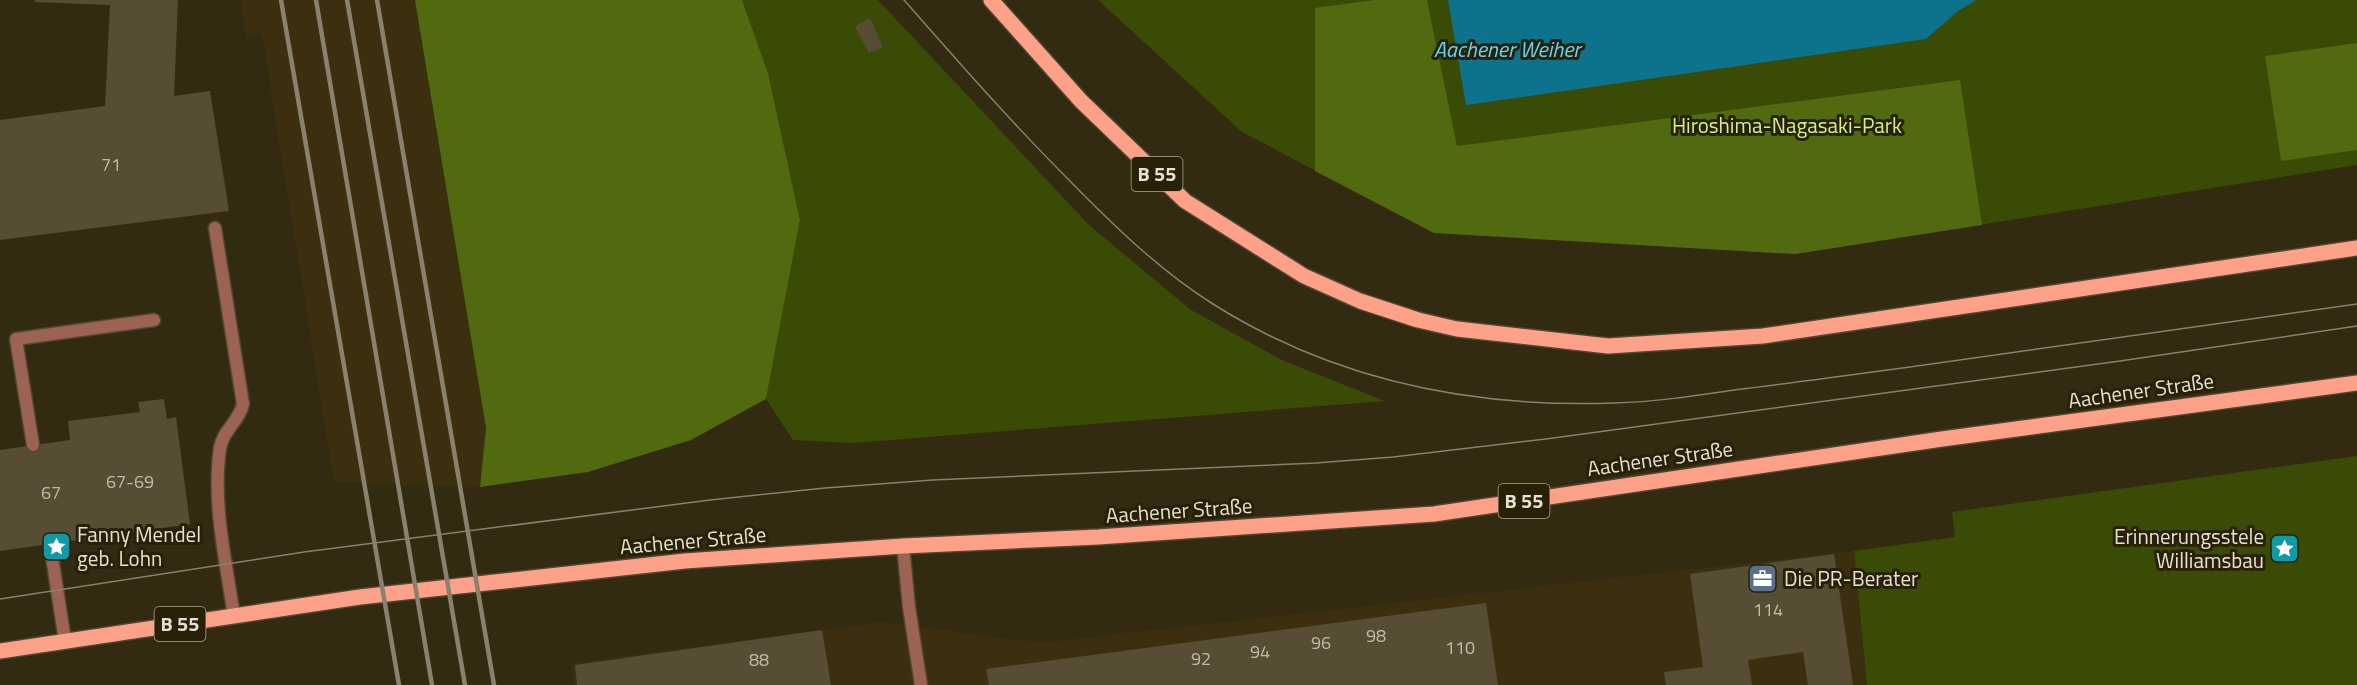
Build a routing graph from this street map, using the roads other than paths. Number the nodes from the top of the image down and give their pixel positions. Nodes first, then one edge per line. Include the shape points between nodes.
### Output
1 (991, 0) edge
2 (215, 228) dead end
3 (2357, 248) edge
4 (154, 320) dead end
5 (2357, 383) edge
6 (33, 445) dead end
7 (50, 544) dead end
8 (903, 546) junction
9 (234, 616) junction
10 (65, 641) junction
11 (0, 651) edge
12 (921, 685) edge

1 - 3 main road, B 55 via 1081,101 1185,201 1304,276 1360,301 1457,329 1608,346 1763,336
2 - 9 street via 243,404 240,416 224,434 220,449 219,506
4 - 6 street via 16,339
5 - 8 main road, Aachener Straße / B 55 via 1434,514
7 - 10 street
8 - 9 main road, Aachener Straße / B 55 via 685,561 496,580
8 - 12 street
9 - 10 main road, Aachener Straße / B 55
10 - 11 main road, Aachener Straße / B 55

